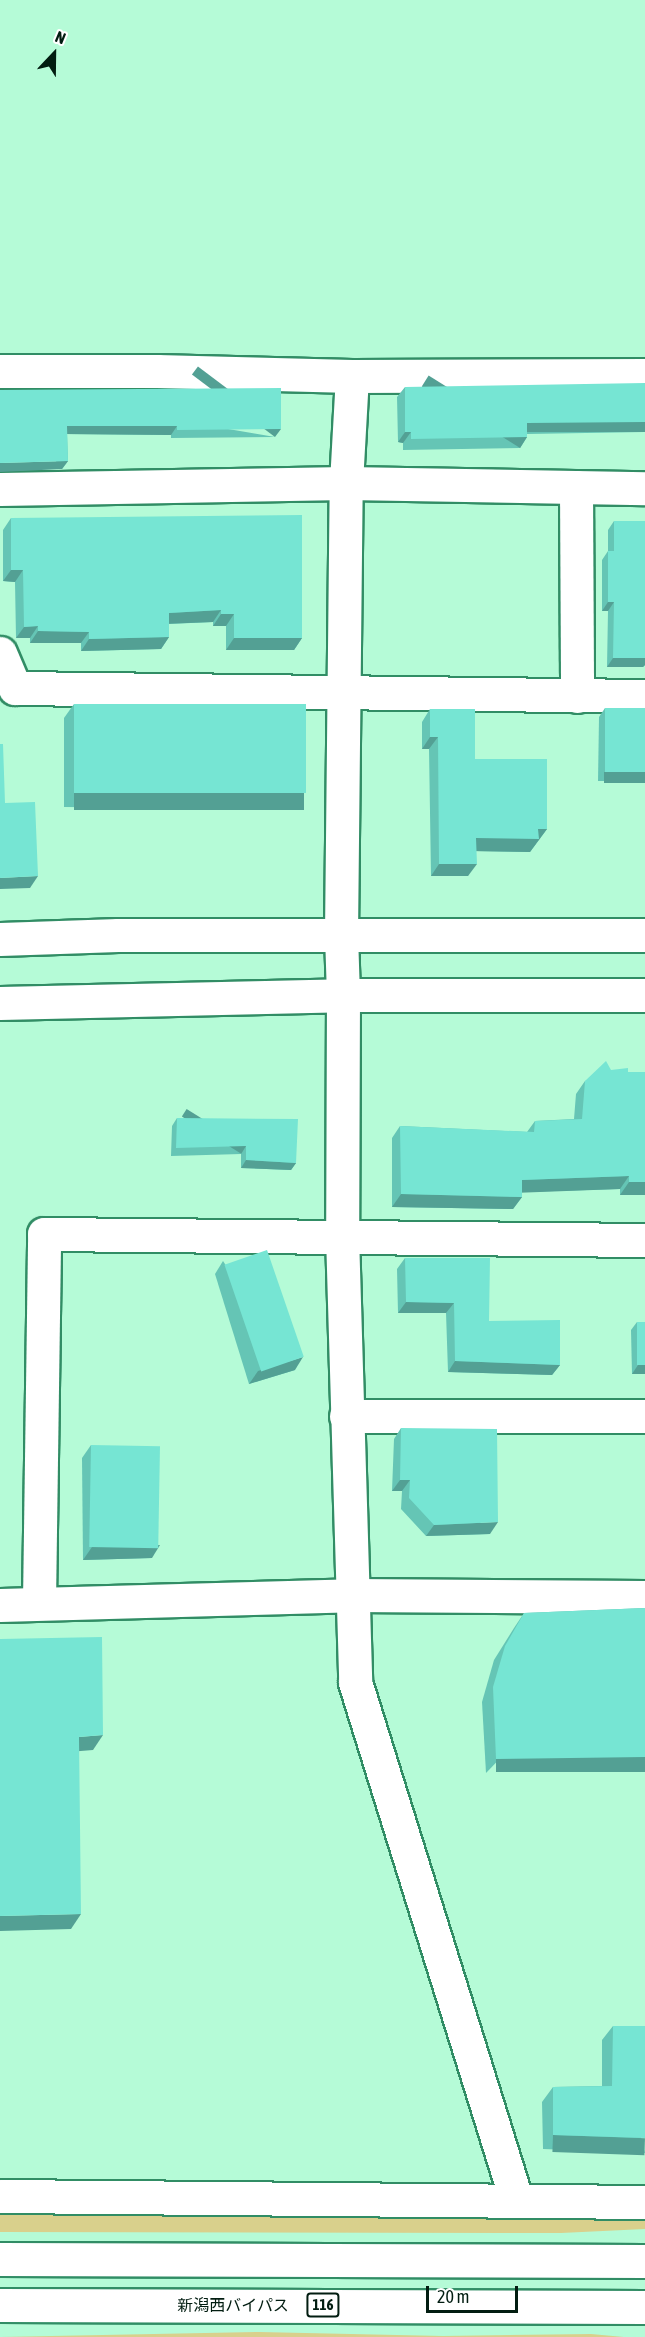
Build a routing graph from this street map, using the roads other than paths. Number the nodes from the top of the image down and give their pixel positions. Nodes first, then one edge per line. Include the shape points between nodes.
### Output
1 (0, 371) edge
2 (645, 375) edge
3 (352, 376) junction
4 (346, 483) junction
5 (576, 487) junction
6 (645, 488) edge
7 (0, 489) edge
8 (0, 653) edge
9 (344, 691) junction
10 (577, 696) junction
11 (645, 696) edge
12 (341, 935) junction
13 (645, 935) edge
14 (0, 939) edge
15 (343, 995) junction
16 (645, 995) edge
17 (0, 1003) edge
18 (342, 1235) junction
19 (645, 1240) edge
20 (345, 1416) junction
21 (645, 1416) edge
22 (352, 1594) junction
23 (645, 1597) edge
24 (39, 1603) junction
25 (0, 1605) edge
26 (0, 2196) edge
27 (516, 2199) junction
28 (645, 2202) edge
29 (0, 2259) edge
30 (645, 2261) edge
31 (0, 2305) edge
32 (645, 2307) edge

1 - 3 main road
2 - 3 main road
3 - 4 main road
4 - 5 main road
4 - 7 main road
4 - 9 main road
5 - 6 main road
5 - 10 main road
8 - 9 main road via 15,688
9 - 10 main road
9 - 12 main road
10 - 11 main road
12 - 13 main road
12 - 14 main road
12 - 15 main road
15 - 16 main road
15 - 17 main road
15 - 18 main road
18 - 19 main road
18 - 20 main road
18 - 24 main road via 44,1234
20 - 21 main road
20 - 22 main road
22 - 23 main road
22 - 24 main road
22 - 27 main road via 355,1682
24 - 25 main road
26 - 27 main road
27 - 28 main road
29 - 30 main road
31 - 32 main road, 新潟西バイパス / 116

